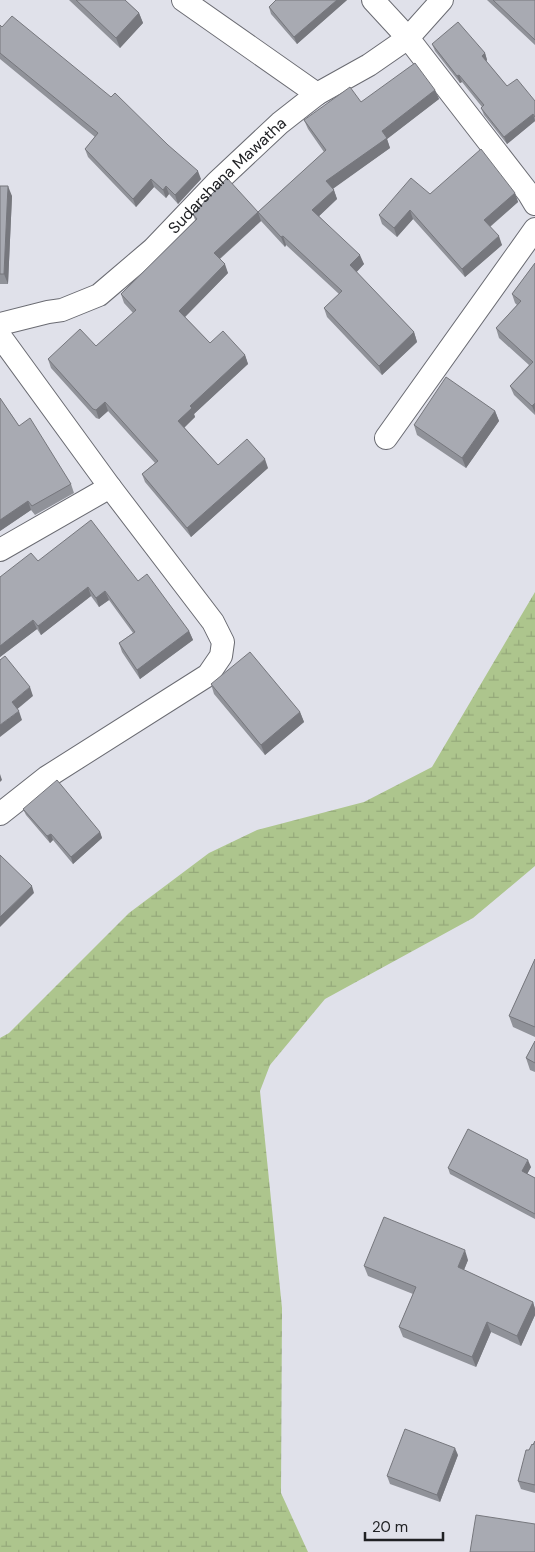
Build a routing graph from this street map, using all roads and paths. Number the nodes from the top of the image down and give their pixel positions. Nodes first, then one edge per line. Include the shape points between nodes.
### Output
1 (183, 0) edge
2 (373, 0) edge
3 (442, 0) edge
4 (408, 38) junction
5 (317, 94) junction
6 (535, 204) edge
7 (535, 229) edge
8 (0, 324) edge
9 (0, 336) edge
10 (386, 438) dead end
11 (110, 487) junction
12 (0, 550) edge
13 (0, 814) edge

1 - 5 street
2 - 4 street
3 - 4 street, Sudarshana Mawatha
4 - 5 street, Sudarshana Mawatha via 369,65
4 - 6 street
5 - 8 street, Sudarshana Mawatha via 280,123 153,249 99,295 62,310
7 - 10 street
9 - 11 street
11 - 12 street
11 - 13 street via 213,622 223,642 221,656 208,674 47,777

